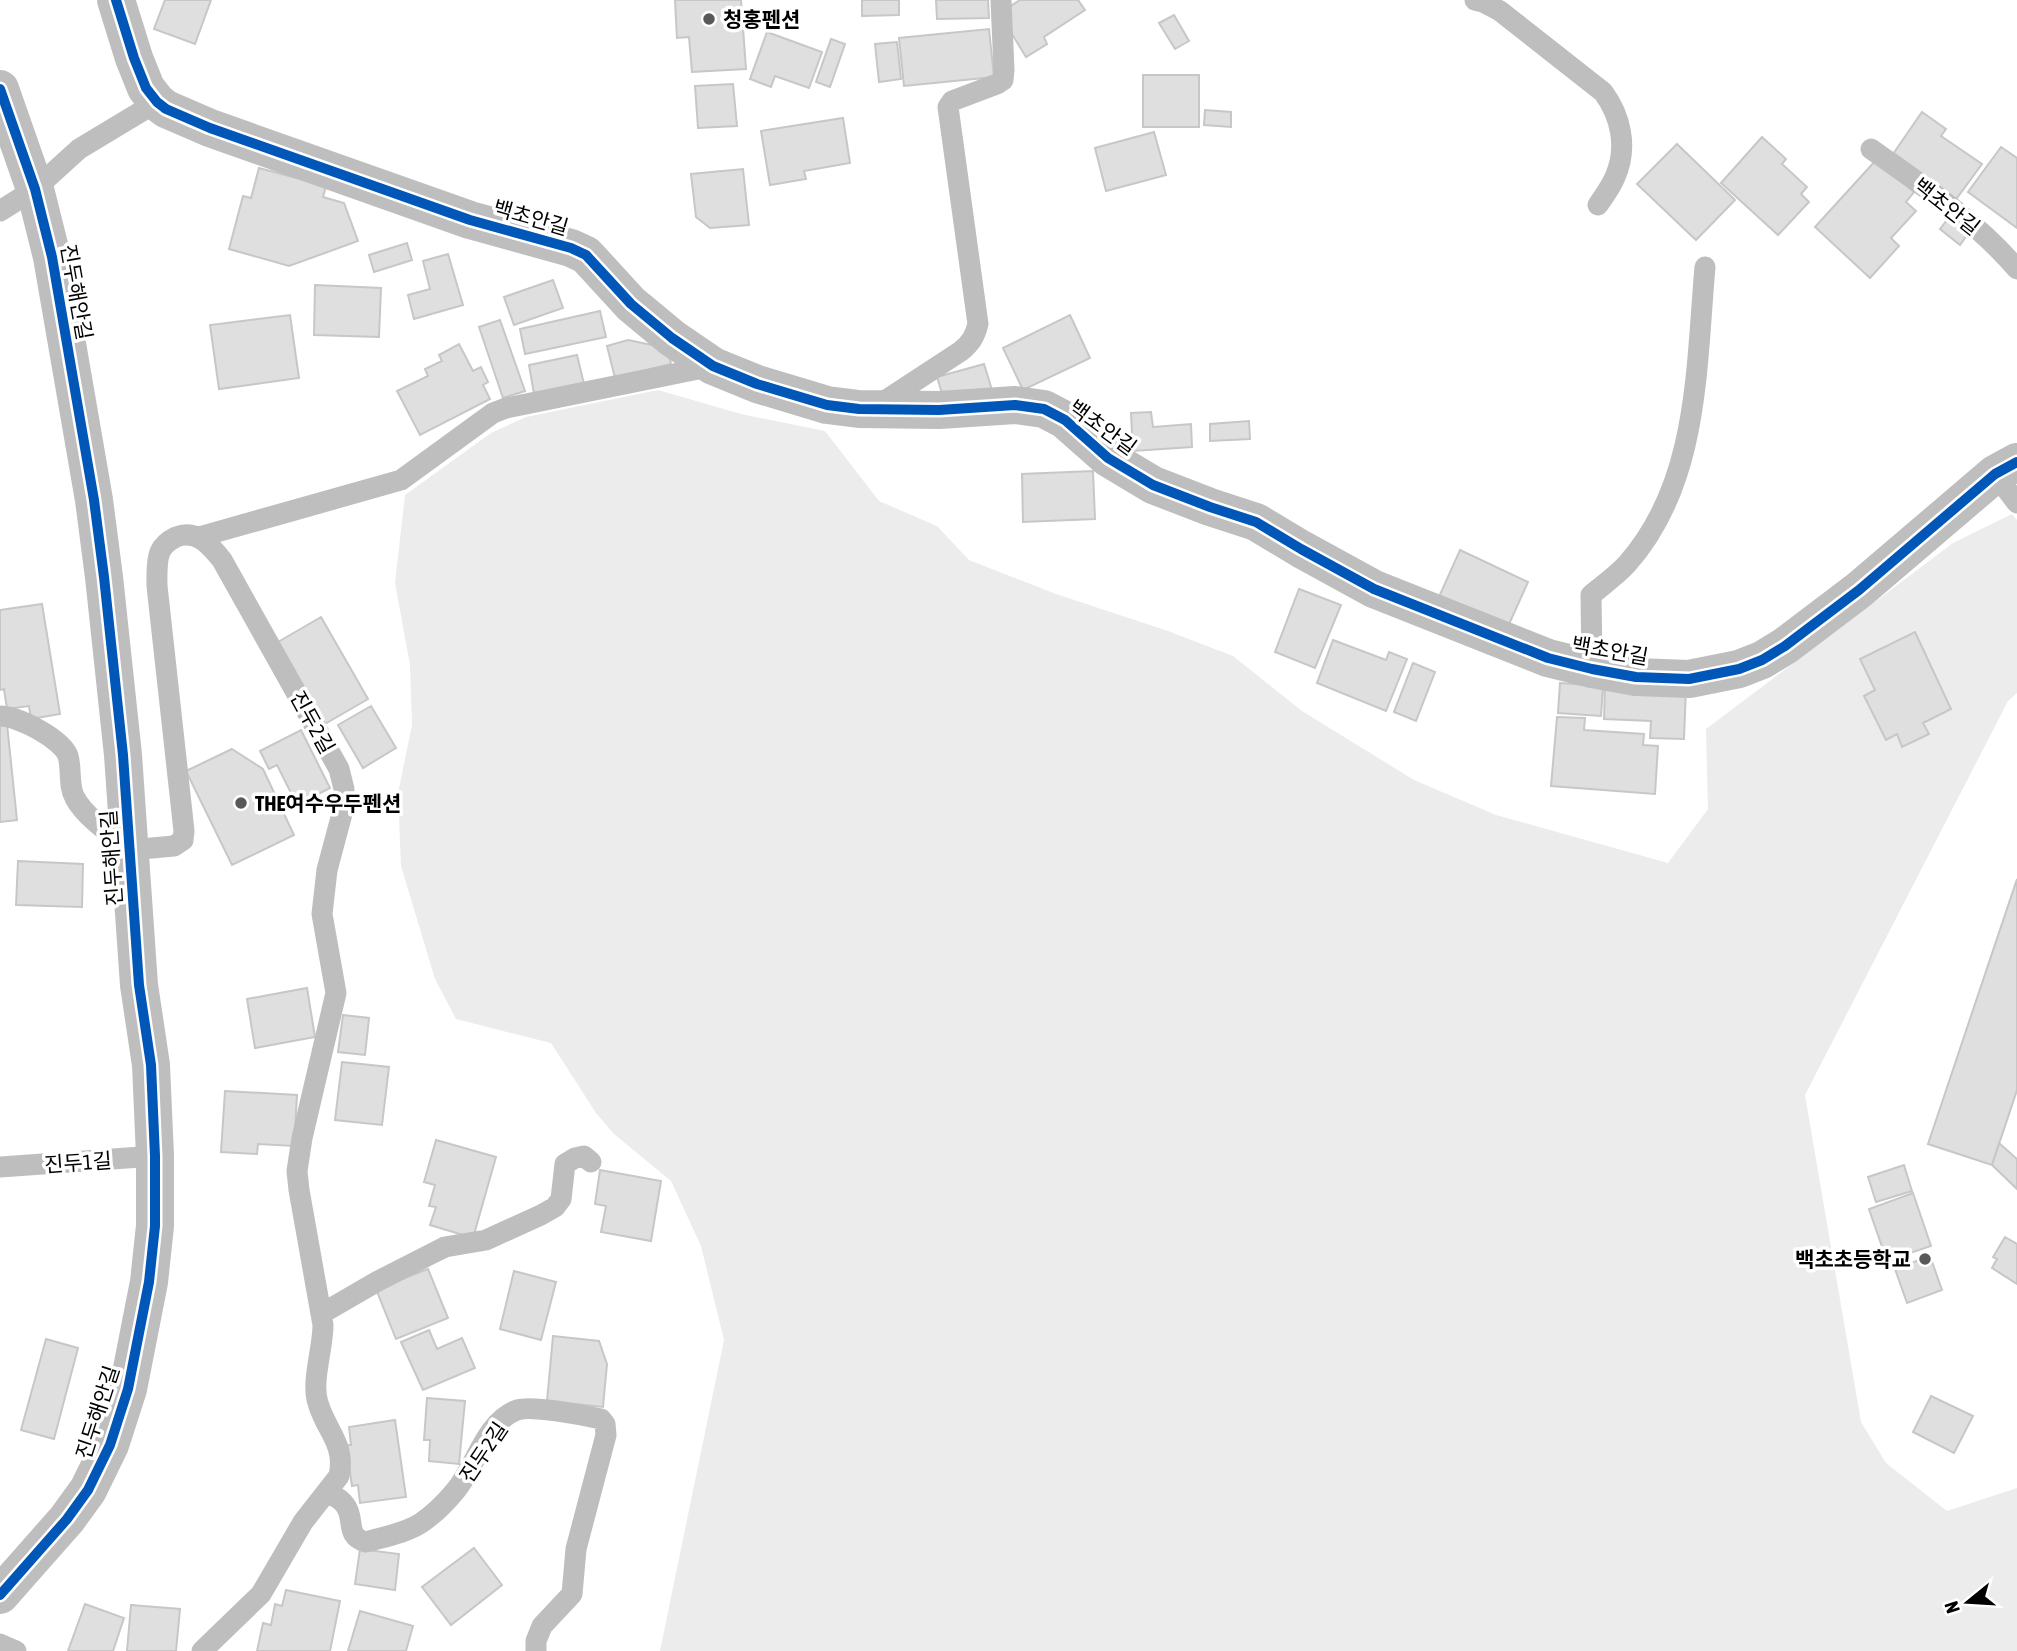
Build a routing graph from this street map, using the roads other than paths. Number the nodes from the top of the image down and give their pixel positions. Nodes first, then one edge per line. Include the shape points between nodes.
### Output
1 (116, 0) edge
2 (1001, 0) edge
3 (1475, 0) edge
4 (0, 89) edge
5 (157, 102) junction
6 (1871, 149) dead end
7 (35, 189) junction
8 (1598, 205) dead end
9 (0, 211) edge
10 (1705, 267) dead end
11 (2017, 269) edge
12 (713, 366) junction
13 (872, 410) junction
14 (2010, 480) edge
15 (199, 537) junction
16 (1592, 669) junction
17 (0, 716) edge
18 (130, 850) junction
19 (155, 1156) junction
20 (591, 1162) dead end
21 (0, 1167) edge
22 (321, 1314) junction
23 (327, 1492) junction
24 (0, 1595) edge
25 (0, 1644) edge
26 (16, 1651) edge
27 (202, 1651) edge
28 (536, 1651) edge

1 - 5 street via 146,88
2 - 13 lane via 1003,80 952,101 948,107 978,324 975,334 961,351
3 - 8 lane via 1500,11 1611,103 1620,132 1619,165
4 - 7 street, 진두해안길
5 - 7 lane via 79,149
5 - 12 street, 백초안길 via 210,128 457,215 570,248 586,256 631,304 672,338
6 - 11 lane, 백초안길 via 1956,209
7 - 9 lane
7 - 18 street, 진두해안길 via 52,257 94,500
10 - 16 lane, 백초안길 via 1686,447 1657,521 1625,566 1591,595
12 - 13 street, 백초안길 via 827,405
12 - 15 lane via 506,408 401,480
13 - 16 street, 백초안길 via 1015,405 1044,410 1065,420 1108,458 1153,485 1256,522 1374,589 1515,646
14 - 16 street, 백초안길 via 1762,660 1689,679
15 - 18 lane via 173,538 159,554 157,567 183,840 174,846
15 - 22 lane, 진두2길 via 222,560 339,769 344,789 322,914 336,993 297,1171
17 - 18 lane via 30,724 65,750 73,796
18 - 19 street, 진두해안길
19 - 21 lane, 진두1길
19 - 24 street, 진두해안길 via 149,1282 128,1389 110,1445 88,1490 67,1519
20 - 22 lane via 584,1156 565,1164 561,1199 541,1215 486,1240 431,1254
22 - 23 lane, 진두2길 via 317,1400 342,1457 339,1476
23 - 27 lane, 진두2길 via 303,1522 261,1594
23 - 28 lane, 진두2길 via 347,1507 352,1534 366,1542 422,1522 455,1491 489,1435 510,1413 527,1408 601,1419 606,1435 576,1549 572,1594 542,1626
25 - 26 lane

